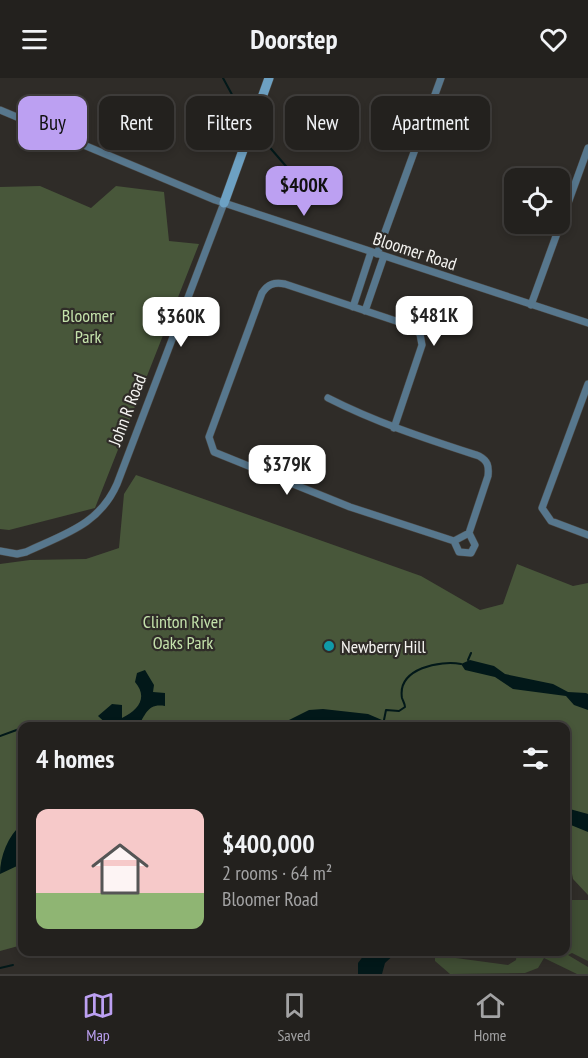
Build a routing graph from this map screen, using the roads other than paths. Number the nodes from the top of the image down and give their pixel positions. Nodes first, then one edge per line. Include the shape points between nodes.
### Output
1 (269, 78) edge
2 (441, 78) edge
3 (0, 110) edge
4 (588, 148) edge
5 (224, 203) junction
6 (377, 254) junction
7 (531, 304) junction
8 (353, 307) junction
9 (365, 311) junction
10 (588, 323) edge
11 (588, 384) edge
12 (328, 398) dead end
13 (394, 428) junction
14 (469, 533) junction
15 (588, 536) edge
16 (454, 541) junction
17 (0, 551) edge

1 - 5 street, John R Road
2 - 6 street
3 - 5 street, Bloomer Road
4 - 7 street
5 - 6 street, Bloomer Road
5 - 17 street, John R Road via 107,504 87,523 26,552
6 - 7 street, Bloomer Road
6 - 8 street
6 - 9 street
7 - 10 street, Bloomer Road
8 - 9 street
8 - 16 street via 278,283 265,289 209,437 211,447 224,457 334,501
9 - 13 street via 411,326 421,337 422,345
11 - 15 street via 542,508 551,521
12 - 13 street
13 - 14 street via 487,462 488,476
14 - 16 street
14 - 16 street via 475,545 471,553 459,552

